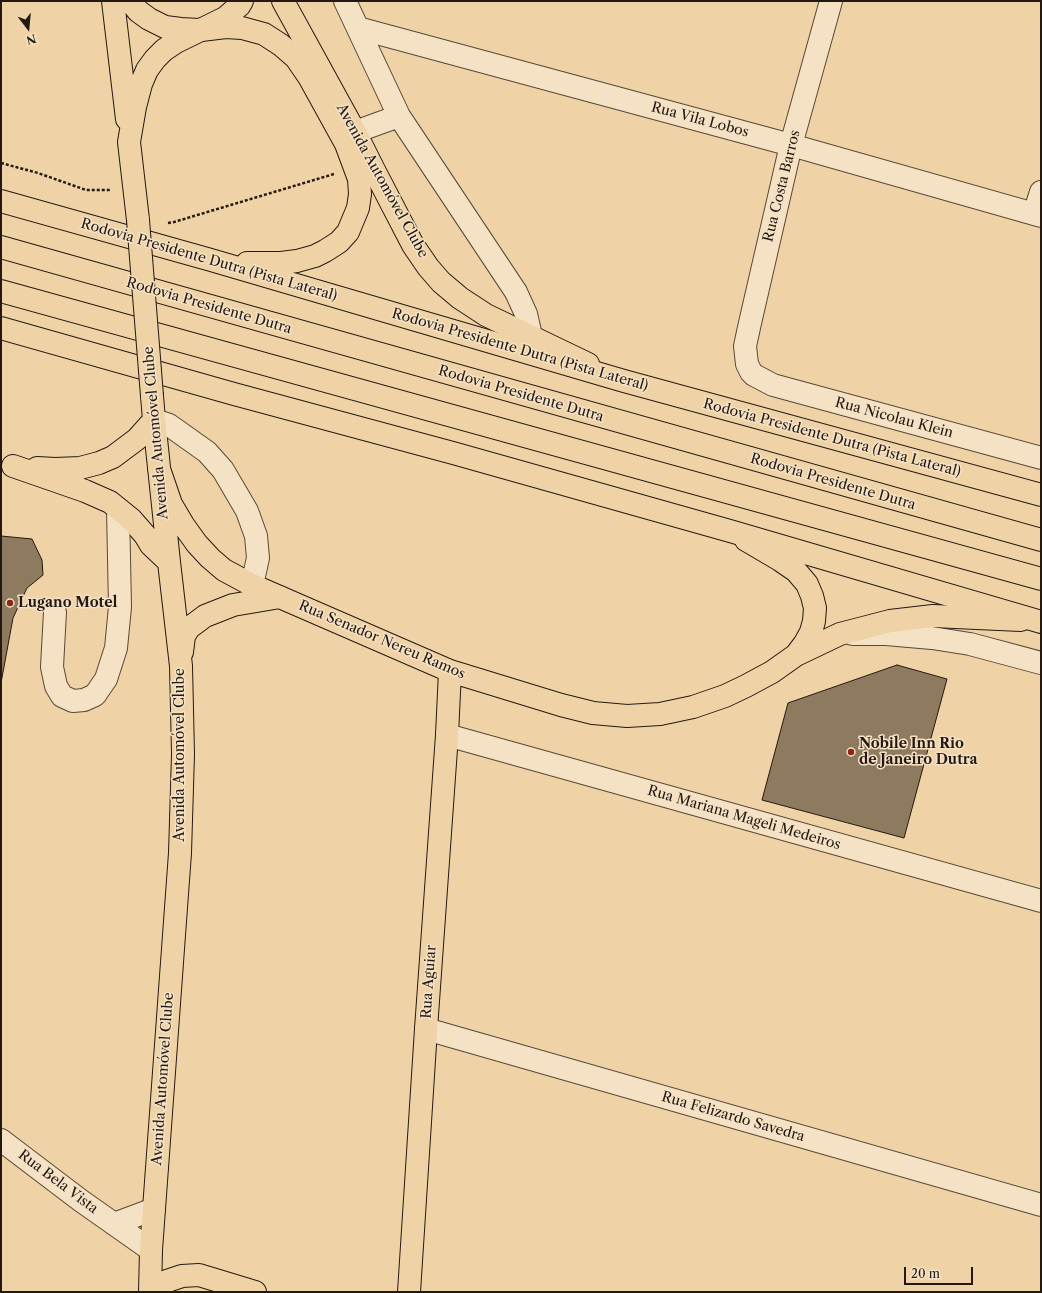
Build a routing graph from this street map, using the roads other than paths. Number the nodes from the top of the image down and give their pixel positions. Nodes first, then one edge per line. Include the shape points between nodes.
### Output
1 (113, 1) edge
2 (130, 1) edge
3 (242, 1) edge
4 (283, 1) edge
5 (345, 1) edge
6 (831, 1) edge
7 (358, 28) junction
8 (201, 30) junction
9 (399, 116) junction
10 (355, 132) junction
11 (130, 142) junction
12 (791, 145) junction
13 (1041, 192) edge
14 (1, 201) edge
15 (1038, 215) edge
16 (1, 247) edge
17 (211, 260) junction
18 (1, 291) edge
19 (1, 328) edge
20 (531, 336) junction
21 (751, 372) joint
22 (624, 381) junction
23 (154, 420) junction
24 (1041, 458) edge
25 (7, 465) edge
26 (159, 468) junction
27 (1041, 495) edge
28 (118, 509) junction
29 (730, 531) junction
30 (1041, 540) edge
31 (169, 562) junction
32 (1041, 579) edge
33 (252, 585) junction
34 (280, 596) junction
35 (55, 612) dead end
36 (1041, 621) edge
37 (840, 634) junction
38 (796, 655) junction
39 (1041, 663) edge
40 (181, 666) junction
41 (450, 671) junction
42 (447, 735) junction
43 (1041, 901) edge
44 (426, 1029) junction
45 (1, 1140) edge
46 (1041, 1205) edge
47 (154, 1209) junction
48 (114, 1224) junction
49 (151, 1250) junction
50 (150, 1292) edge
51 (157, 1292) edge
52 (255, 1292) edge
53 (409, 1292) edge

1 - 11 main road
2 - 8 main road via 138,11 165,27
3 - 8 main road via 225,18
4 - 10 main road, Avenida Automóvel Clube
5 - 7 street
6 - 12 street, Rua Costa Barros
7 - 9 street
7 - 12 street, Rua Vila Lobos
8 - 11 main road via 164,50 147,70 135,106
8 - 17 main road via 242,28 264,34 296,58 346,144 359,179 360,194 358,208 348,232 339,242 315,256 281,263
9 - 10 street
9 - 20 street via 516,292 526,314
10 - 20 main road, Avenida Automóvel Clube via 413,245 428,267 460,298 486,315
11 - 23 main road, Avenida Automóvel Clube, bridge
12 - 15 street, Rua Vila Lobos
12 - 21 street, Rua Costa Barros via 745,346 747,364
13 - 15 street
14 - 17 main road, Rodovia Presidente Dutra (Pista Lateral)
16 - 30 main road, Rodovia Presidente Dutra
17 - 22 main road, Rodovia Presidente Dutra (Pista Lateral)
18 - 32 main road
19 - 29 main road
20 - 22 main road, Avenida Automóvel Clube
21 - 24 street, Rua Nicolau Klein via 773,385
22 - 27 main road, Rodovia Presidente Dutra (Pista Lateral)
23 - 25 main road via 137,439 113,457 99,463 80,468 55,469
23 - 26 main road, Avenida Automóvel Clube
23 - 33 street via 169,425 207,452 223,470 247,511 256,536 258,558
25 - 28 main road via 85,491 110,502
26 - 31 main road, Avenida Automóvel Clube
26 - 33 main road, Rua Senador Nereu Ramos via 171,504 197,544 224,570
28 - 31 main road via 131,519 151,545
28 - 35 street via 120,607 116,648 106,679 95,695 84,700 73,701 62,696 56,686 52,666
29 - 36 main road
29 - 38 main road, Rua Senador Nereu Ramos via 796,571 807,584 815,608 814,621 811,632
31 - 40 main road, Avenida Automóvel Clube
33 - 34 main road, Rua Senador Nereu Ramos
34 - 40 main road via 233,605 205,616 189,628 184,636
34 - 41 main road, Rua Senador Nereu Ramos
36 - 37 main road via 933,616 890,621
37 - 38 main road, Rua Senador Nereu Ramos
37 - 39 street, Rua Senador Nereu Ramos via 932,638 970,644
38 - 41 main road, Rua Senador Nereu Ramos via 746,686 693,708 662,714 627,716 593,713 561,705
40 - 47 main road, Avenida Automóvel Clube via 183,754 180,854
41 - 42 main road, Rua Aguiar
42 - 43 street, Rua Mariana Mageli Medeiros
42 - 44 main road, Rua Aguiar
44 - 46 street, Rua Felizardo Savedra
44 - 53 main road, Rua Aguiar
45 - 48 street, Rua Bela Vista
47 - 48 street
47 - 49 main road, Avenida Automóvel Clube
48 - 49 street, Rua Bela Vista
49 - 50 main road, Avenida Automóvel Clube
51 - 52 main road via 167,1281 182,1276 199,1275

